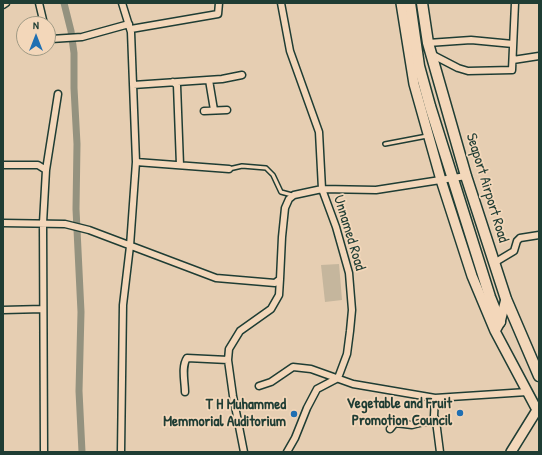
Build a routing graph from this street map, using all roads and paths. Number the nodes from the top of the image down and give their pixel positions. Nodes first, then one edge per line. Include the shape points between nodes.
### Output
1 (6, 3) edge
2 (39, 3) edge
3 (122, 3) edge
4 (219, 3) edge
5 (281, 3) edge
6 (398, 3) edge
7 (422, 3) edge
8 (515, 3) edge
9 (407, 4) edge
10 (3, 5) edge
11 (42, 16) edge
12 (130, 27) junction
13 (56, 38) edge
14 (428, 43) junction
15 (513, 44) junction
16 (431, 54) junction
17 (539, 56) edge
18 (513, 60) junction
19 (242, 76) dead end
20 (209, 80) junction
21 (173, 82) junction
22 (133, 85) junction
23 (58, 94) dead end
24 (214, 110) junction
25 (227, 110) dead end
26 (204, 111) dead end
27 (428, 136) junction
28 (385, 144) dead end
29 (136, 162) junction
30 (3, 165) edge
31 (180, 165) junction
32 (229, 169) joint
33 (46, 170) junction
34 (466, 176) junction
35 (452, 178) junction
36 (441, 180) junction
37 (322, 189) junction
38 (294, 196) junction
39 (3, 223) edge
40 (43, 223) junction
41 (539, 235) edge
42 (130, 246) junction
43 (494, 263) junction
44 (280, 279) junction
45 (506, 299) junction
46 (43, 309) junction
47 (3, 310) edge
48 (500, 322) junction
49 (495, 331) junction
50 (228, 360) junction
51 (539, 376) edge
52 (338, 378) junction
53 (259, 386) dead end
54 (185, 392) dead end
55 (527, 392) junction
56 (435, 398) junction
57 (538, 412) edge
58 (436, 421) junction
59 (390, 429) dead end
60 (44, 452) edge
61 (121, 452) edge
62 (244, 452) edge
63 (288, 452) edge
64 (440, 452) edge
65 (511, 452) edge

1 - 10 street
2 - 11 street
3 - 12 street
4 - 12 street via 218,14
5 - 37 street, Unnamed Road via 290,51 319,132
6 - 9 street
7 - 14 main road, Seaport Airport Road
8 - 15 street
9 - 27 street via 414,84
9 - 35 main road, Seaport Airport Road via 419,66
12 - 13 street via 82,37
12 - 22 street
14 - 15 street via 471,40
14 - 16 main road, Seaport Airport Road
15 - 18 street
16 - 18 street via 458,68 468,70 512,70
16 - 34 main road, Seaport Airport Road
17 - 18 street
19 - 20 street
20 - 21 street
20 - 24 street
21 - 22 street
21 - 31 street via 177,85
22 - 29 street
23 - 33 street
24 - 25 street
24 - 26 street
27 - 28 lane
27 - 36 street
29 - 31 street
29 - 42 street
30 - 33 street via 38,165
31 - 32 street
32 - 38 lane via 242,166 266,168 273,174 281,192
33 - 40 street
34 - 35 street
34 - 43 main road, Seaport Airport Road
35 - 36 street
35 - 48 main road, Seaport Airport Road
36 - 37 street via 376,190
36 - 49 street via 472,276
37 - 38 street
37 - 52 street, Unnamed Road via 343,248 351,293 352,310 347,354
38 - 44 street via 289,199 285,208
39 - 40 street
40 - 42 street via 65,224 89,230
40 - 46 street
41 - 43 street via 520,238 514,251
42 - 44 street via 216,278 275,284
42 - 61 street via 123,305
43 - 45 main road, Seaport Airport Road
44 - 50 street via 279,295 271,309 240,331 229,349
45 - 48 street
45 - 51 main road, Seaport Airport Road
46 - 47 street
46 - 60 street
48 - 49 street
49 - 55 street
50 - 54 street via 188,358 184,366
50 - 62 street
52 - 53 street via 311,369 293,367 271,382
52 - 56 street via 353,384
52 - 63 street via 317,389
55 - 56 street
55 - 57 street
56 - 58 street
57 - 65 street
58 - 59 street via 412,425 395,424
58 - 64 street

